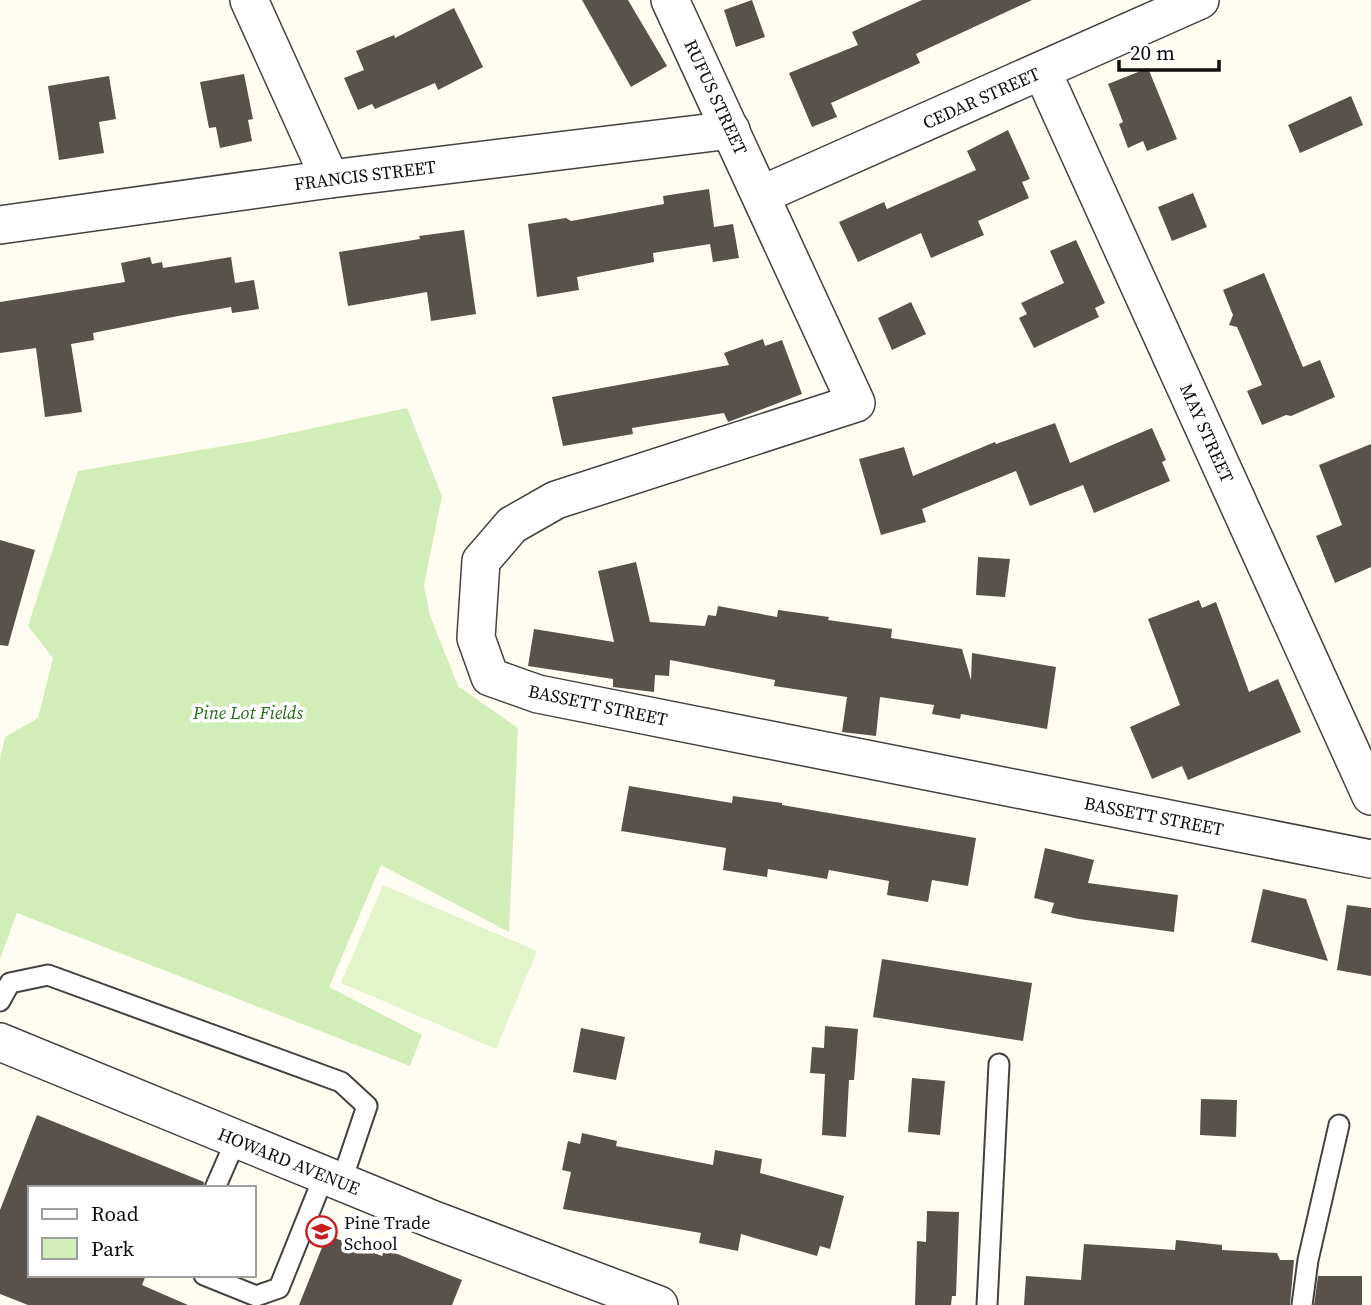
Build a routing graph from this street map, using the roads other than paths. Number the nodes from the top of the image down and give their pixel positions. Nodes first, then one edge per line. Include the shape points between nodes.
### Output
1 (249, 0) edge
2 (670, 0) edge
3 (1200, 0) edge
4 (1042, 71) junction
5 (731, 130) junction
6 (330, 179) junction
7 (761, 194) junction
8 (0, 225) edge
9 (1371, 796) edge
10 (1371, 859) edge
11 (0, 1001) edge
12 (0, 1042) edge
13 (999, 1064) dead end
14 (1339, 1125) dead end
15 (236, 1139) junction
16 (332, 1179) junction
17 (216, 1186) edge
18 (209, 1277) edge
19 (659, 1305) edge
20 (987, 1305) edge
21 (1302, 1305) edge

1 - 6 street
2 - 5 street, RUFUS STREET
3 - 4 street, CEDAR STREET
4 - 7 street, CEDAR STREET
4 - 9 street, MAY STREET
5 - 6 street, FRANCIS STREET
5 - 7 street, RUFUS STREET
6 - 8 street, FRANCIS STREET
7 - 10 street, BASSETT STREET via 856,403 556,500 512,525 481,561 476,638 490,677 538,694
11 - 16 lane via 10,983 48,975 341,1082 367,1106
12 - 15 street, HOWARD AVENUE
13 - 20 lane
14 - 21 lane
15 - 16 street, HOWARD AVENUE
15 - 17 lane
16 - 18 lane via 279,1288 256,1296
16 - 19 street, HOWARD AVENUE

